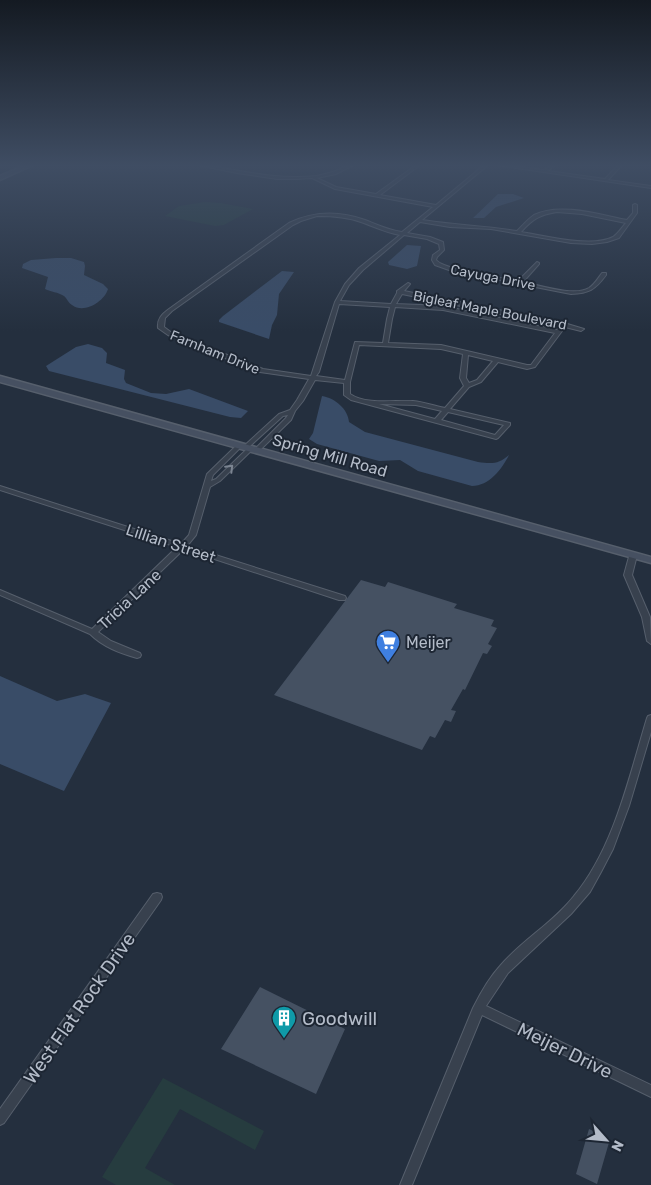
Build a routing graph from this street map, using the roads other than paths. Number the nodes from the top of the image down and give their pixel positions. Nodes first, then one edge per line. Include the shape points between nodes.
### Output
1 (298, 220) edge
2 (358, 220) edge
3 (531, 220) edge
4 (619, 220) edge
5 (419, 221) joint
6 (629, 222) joint
7 (518, 232) junction
8 (404, 234) junction
9 (537, 263) dead end
10 (604, 274) dead end
11 (519, 282) junction
12 (408, 284) dead end
13 (399, 292) junction
14 (336, 302) junction
15 (392, 305) junction
16 (564, 325) junction
17 (582, 329) dead end
18 (558, 332) junction
19 (385, 344) junction
20 (466, 353) junction
21 (497, 360) junction
22 (314, 378) junction
23 (0, 379) edge
24 (347, 382) junction
25 (467, 386) junction
26 (365, 402) junction
27 (446, 410) junction
28 (292, 411) junction
29 (436, 422) junction
30 (248, 448) junction
31 (208, 485) junction
32 (0, 488) edge
33 (183, 546) junction
34 (633, 555) junction
35 (651, 560) edge
36 (0, 592) edge
37 (342, 598) dead end
38 (93, 632) junction
39 (651, 641) edge
40 (136, 655) dead end
41 (651, 718) edge
42 (157, 897) dead end
43 (480, 1008) junction
44 (651, 1091) edge
45 (0, 1119) edge
46 (406, 1185) edge

1 - 22 street, Farnham Drive via 165,314 160,325 170,334 262,371
2 - 8 street, Farnham Drive
3 - 7 street
4 - 6 street
5 - 7 street
5 - 8 street
6 - 7 street via 617,237 592,243
8 - 11 street, Cayuga Drive via 441,244 442,250 434,260 443,267
8 - 14 street via 361,269
9 - 11 street
10 - 11 street, Cayuga Drive via 594,288 571,293
12 - 13 street
13 - 15 street
13 - 16 street, Bigleaf Maple Boulevard
14 - 15 street, Bigleaf Maple Boulevard
14 - 22 street
15 - 18 street, Bigleaf Maple Boulevard via 443,308
15 - 19 street
16 - 17 street, Bigleaf Maple Boulevard
16 - 18 street
18 - 21 street via 533,366
19 - 20 street via 441,347
19 - 24 street via 357,343
20 - 21 street
20 - 25 street via 463,378
21 - 25 street via 479,381
22 - 24 street
22 - 28 street
23 - 30 street, Spring Mill Road
24 - 26 street via 347,395
25 - 27 street
26 - 27 street via 416,402
26 - 29 street
27 - 29 street
27 - 29 street via 508,424 496,437
28 - 30 street via 282,415
28 - 30 street via 289,419
31 -> 30 street via 218,480
30 - 31 street, Tricia Lane via 210,474
30 - 34 street, Spring Mill Road
31 - 33 street, Tricia Lane via 192,535
32 - 33 street, Lillian Street
33 - 37 street, Lillian Street
33 - 38 street, Tricia Lane
34 - 35 street, Spring Mill Road
34 - 39 street via 628,575 646,617
36 - 38 street
38 - 40 street via 107,644
41 - 43 street via 614,833 586,890 504,970
42 - 45 street, West Flat Rock Drive
43 - 44 street, Meijer Drive
43 - 46 street

